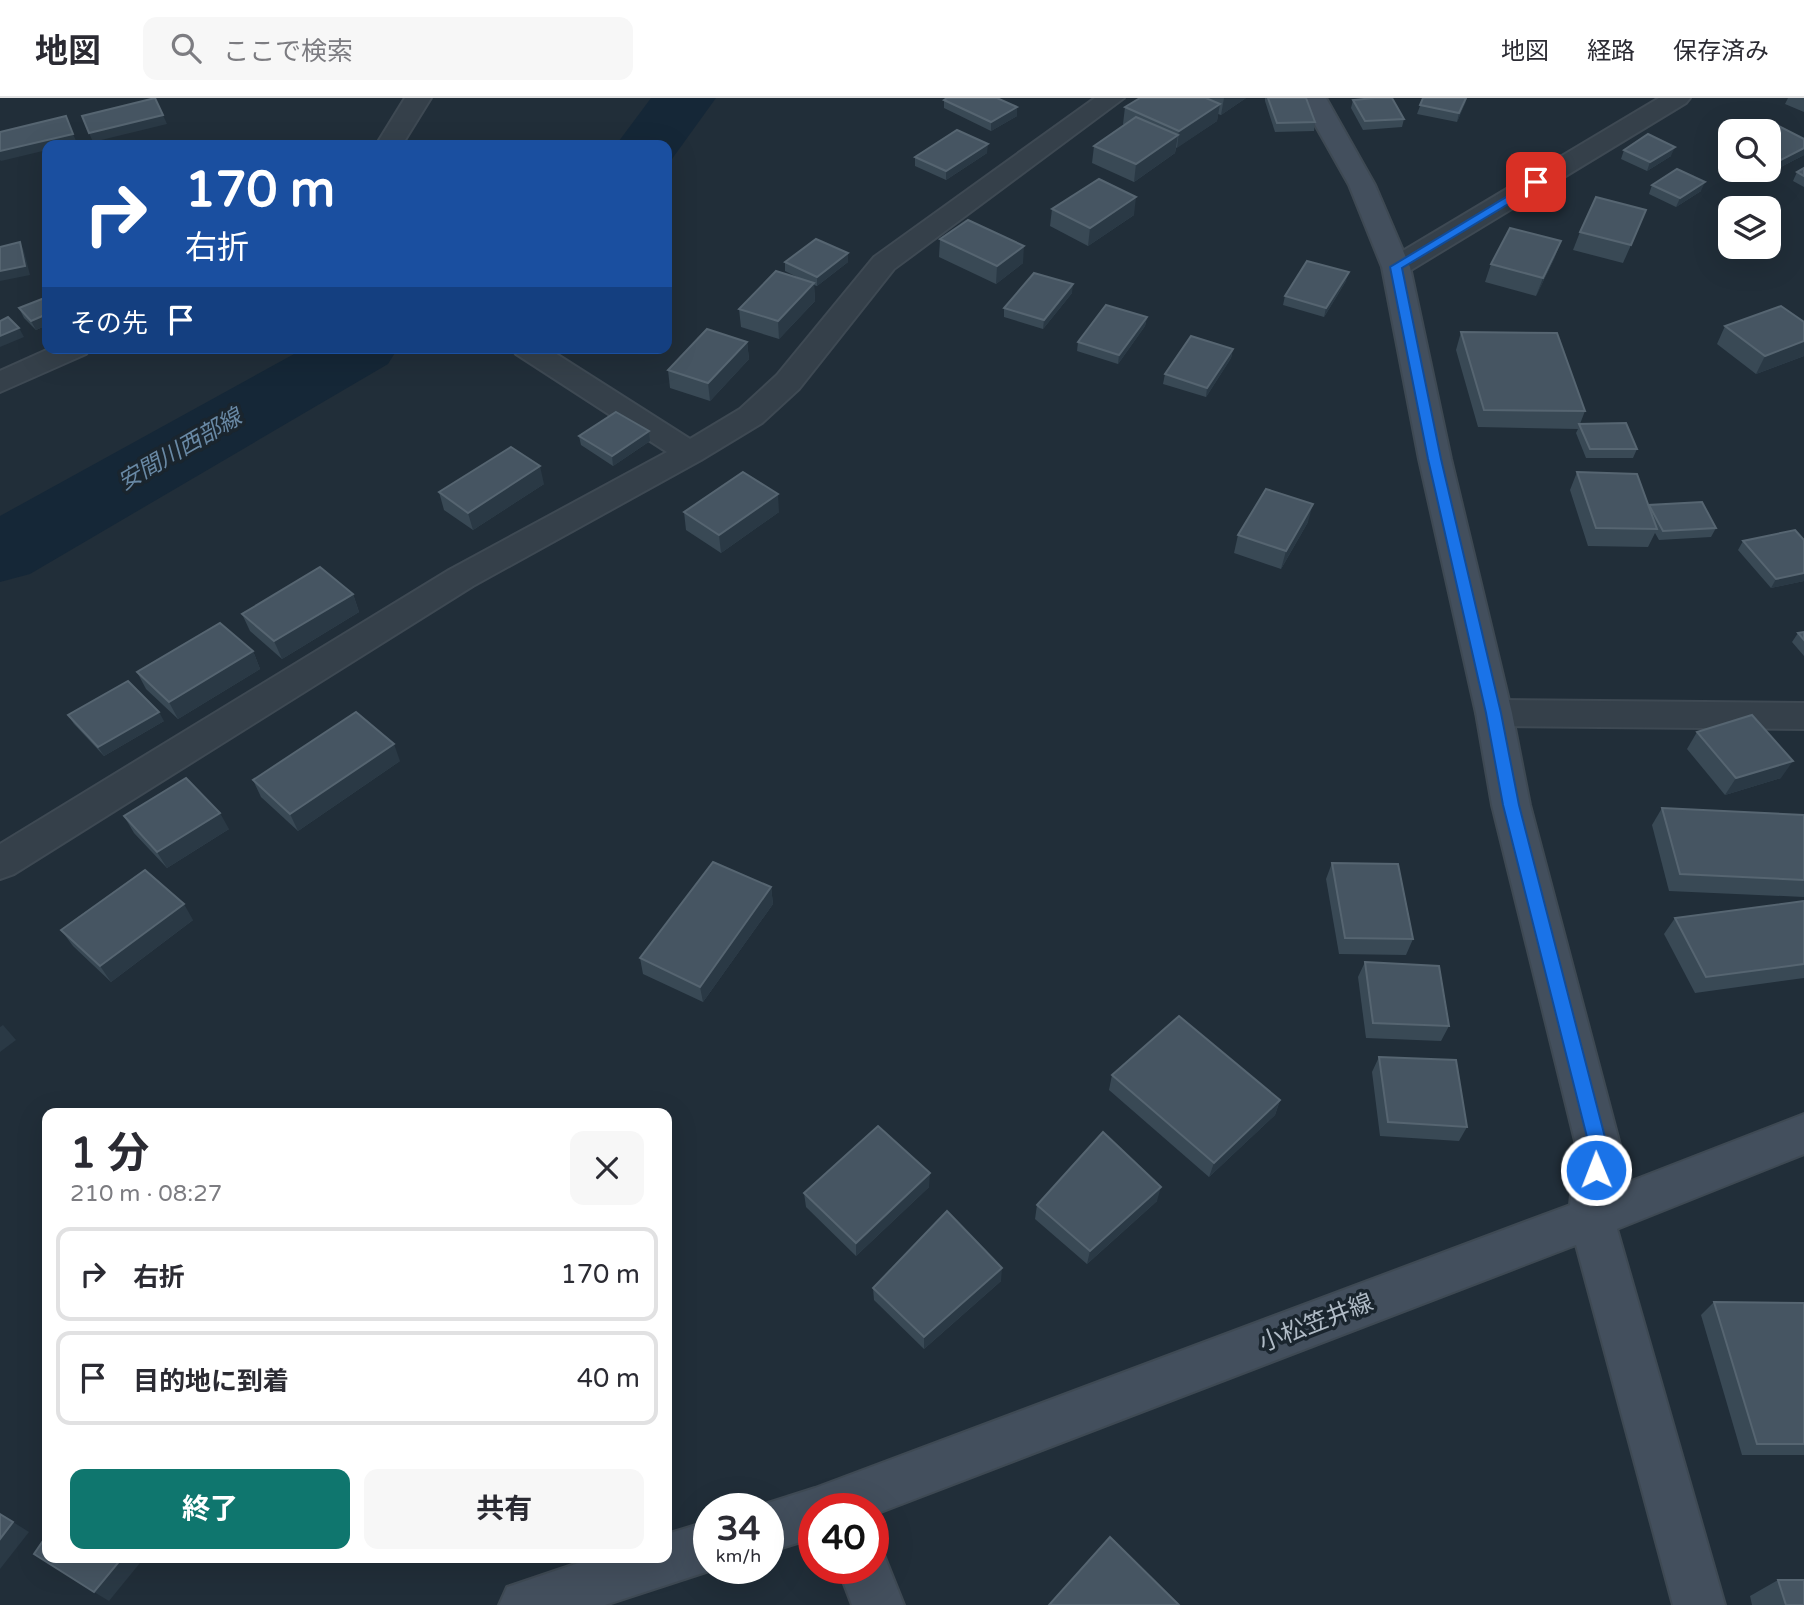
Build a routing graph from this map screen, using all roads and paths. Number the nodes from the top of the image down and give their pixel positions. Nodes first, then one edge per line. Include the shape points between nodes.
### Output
1 (418, 98) edge
2 (1111, 98) edge
3 (1313, 98) edge
4 (1676, 98) edge
5 (392, 140) edge
6 (1396, 267) junction
7 (63, 354) edge
8 (535, 354) edge
9 (0, 383) edge
10 (690, 453) junction
11 (1494, 713) junction
12 (1804, 716) edge
13 (0, 863) edge
14 (1804, 1134) edge
15 (1591, 1218) junction
16 (870, 1493) edge
17 (693, 1551) edge
18 (672, 1558) edge
19 (656, 1563) edge
20 (870, 1584) edge
21 (524, 1605) edge
22 (878, 1605) edge
23 (1699, 1605) edge

1 - 5 street
2 - 10 street via 884,263 788,382 751,416
3 - 6 street via 1362,185
4 - 6 street
6 - 11 street
7 - 9 street
8 - 10 street
10 - 13 street via 461,578
11 - 12 street
11 - 15 street via 1511,805 1598,1145
14 - 15 street, 小松笠井線
15 - 16 street, 小松笠井線
15 - 23 street
17 - 18 street
19 - 21 street
20 - 22 street

